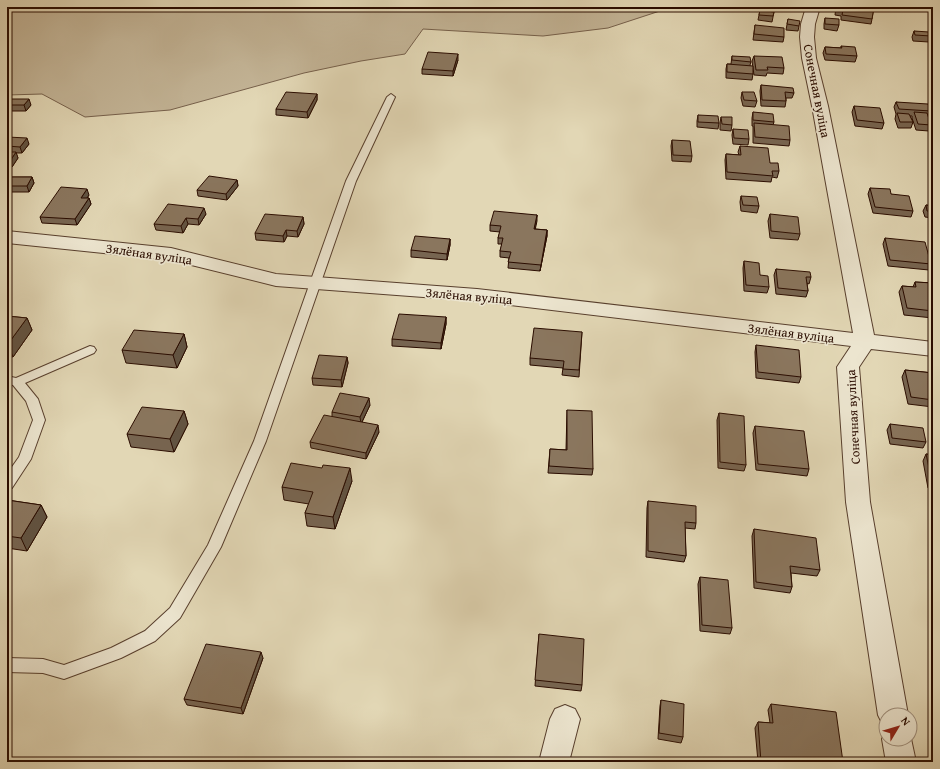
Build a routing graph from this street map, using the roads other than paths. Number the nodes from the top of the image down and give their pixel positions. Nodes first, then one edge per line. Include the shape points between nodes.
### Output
1 (813, 7) edge
2 (391, 97) dead end
3 (7, 238) edge
4 (316, 284) junction
5 (865, 341) junction
6 (933, 349) edge
7 (90, 350) dead end
8 (12, 381) edge
9 (7, 484) edge
10 (7, 665) edge
11 (892, 707) edge
12 (565, 719) dead end
13 (898, 747) edge
14 (554, 762) edge
15 (901, 762) edge

1 - 5 street, Сонечная вуліца via 808,24 809,58
2 - 4 lane via 351,181
3 - 4 street, Зялёная вуліца via 171,254 276,280
4 - 5 street, Зялёная вуліца via 477,295
4 - 10 lane via 257,448 214,547 175,613 150,636 116,653 64,672 43,666
5 - 6 street, Зялёная вуліца
5 - 11 street, Сонечная вуліца via 848,367 855,471
7 - 8 lane
8 - 9 lane via 32,399 39,420 25,459
12 - 14 street
13 - 15 street

